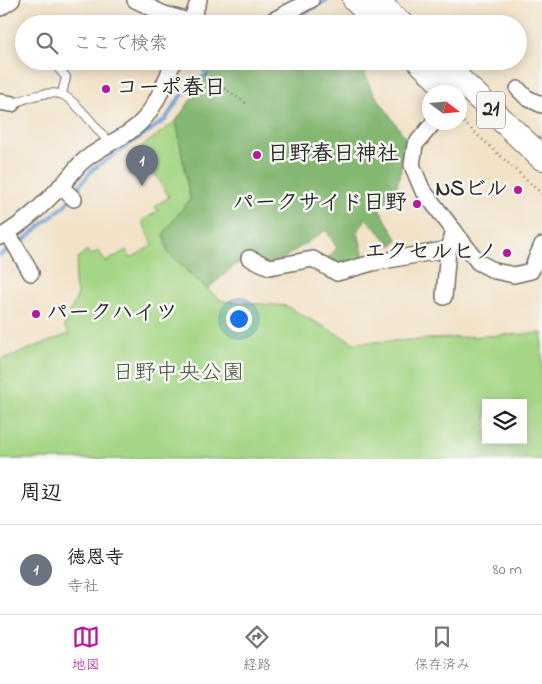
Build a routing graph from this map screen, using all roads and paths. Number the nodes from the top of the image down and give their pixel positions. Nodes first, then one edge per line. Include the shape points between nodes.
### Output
1 (12, 0) edge
2 (135, 0) edge
3 (199, 0) edge
4 (312, 0) edge
5 (355, 0) edge
6 (376, 0) edge
7 (0, 8) edge
8 (167, 15) edge
9 (195, 15) edge
10 (283, 15) edge
11 (371, 15) edge
12 (392, 15) edge
13 (60, 70) edge
14 (170, 70) edge
15 (202, 70) edge
16 (428, 70) edge
17 (449, 70) edge
18 (444, 85) edge
19 (518, 89) dead end
20 (62, 94) junction
21 (6, 103) edge
22 (246, 103) dead end
23 (542, 105) edge
24 (467, 107) edge
25 (467, 125) edge
26 (427, 130) edge
27 (109, 143) junction
28 (542, 158) edge
29 (542, 177) edge
30 (542, 194) edge
31 (454, 230) junction
32 (9, 239) edge
33 (542, 245) edge
34 (448, 249) junction
35 (249, 258) dead end
36 (30, 273) dead end
37 (444, 297) dead end

1 - 7 street
2 - 8 street
3 - 9 street
4 - 10 street
5 - 11 main road
6 - 12 main road
13 - 20 lane via 66,77
14 - 27 street via 154,105 136,133
15 - 22 path
16 - 18 main road, 21
17 - 28 main road, 21
19 - 23 street
20 - 21 lane via 42,94
20 - 27 lane
24 - 29 main road, 21
25 - 30 path
26 - 31 street via 415,145 412,165 422,189
27 - 32 street via 81,163 67,192 35,213
31 - 33 street via 478,262 495,271 514,275 532,271
31 - 34 street
32 - 36 street
34 - 35 street via 337,273 313,259 270,267
34 - 37 street

